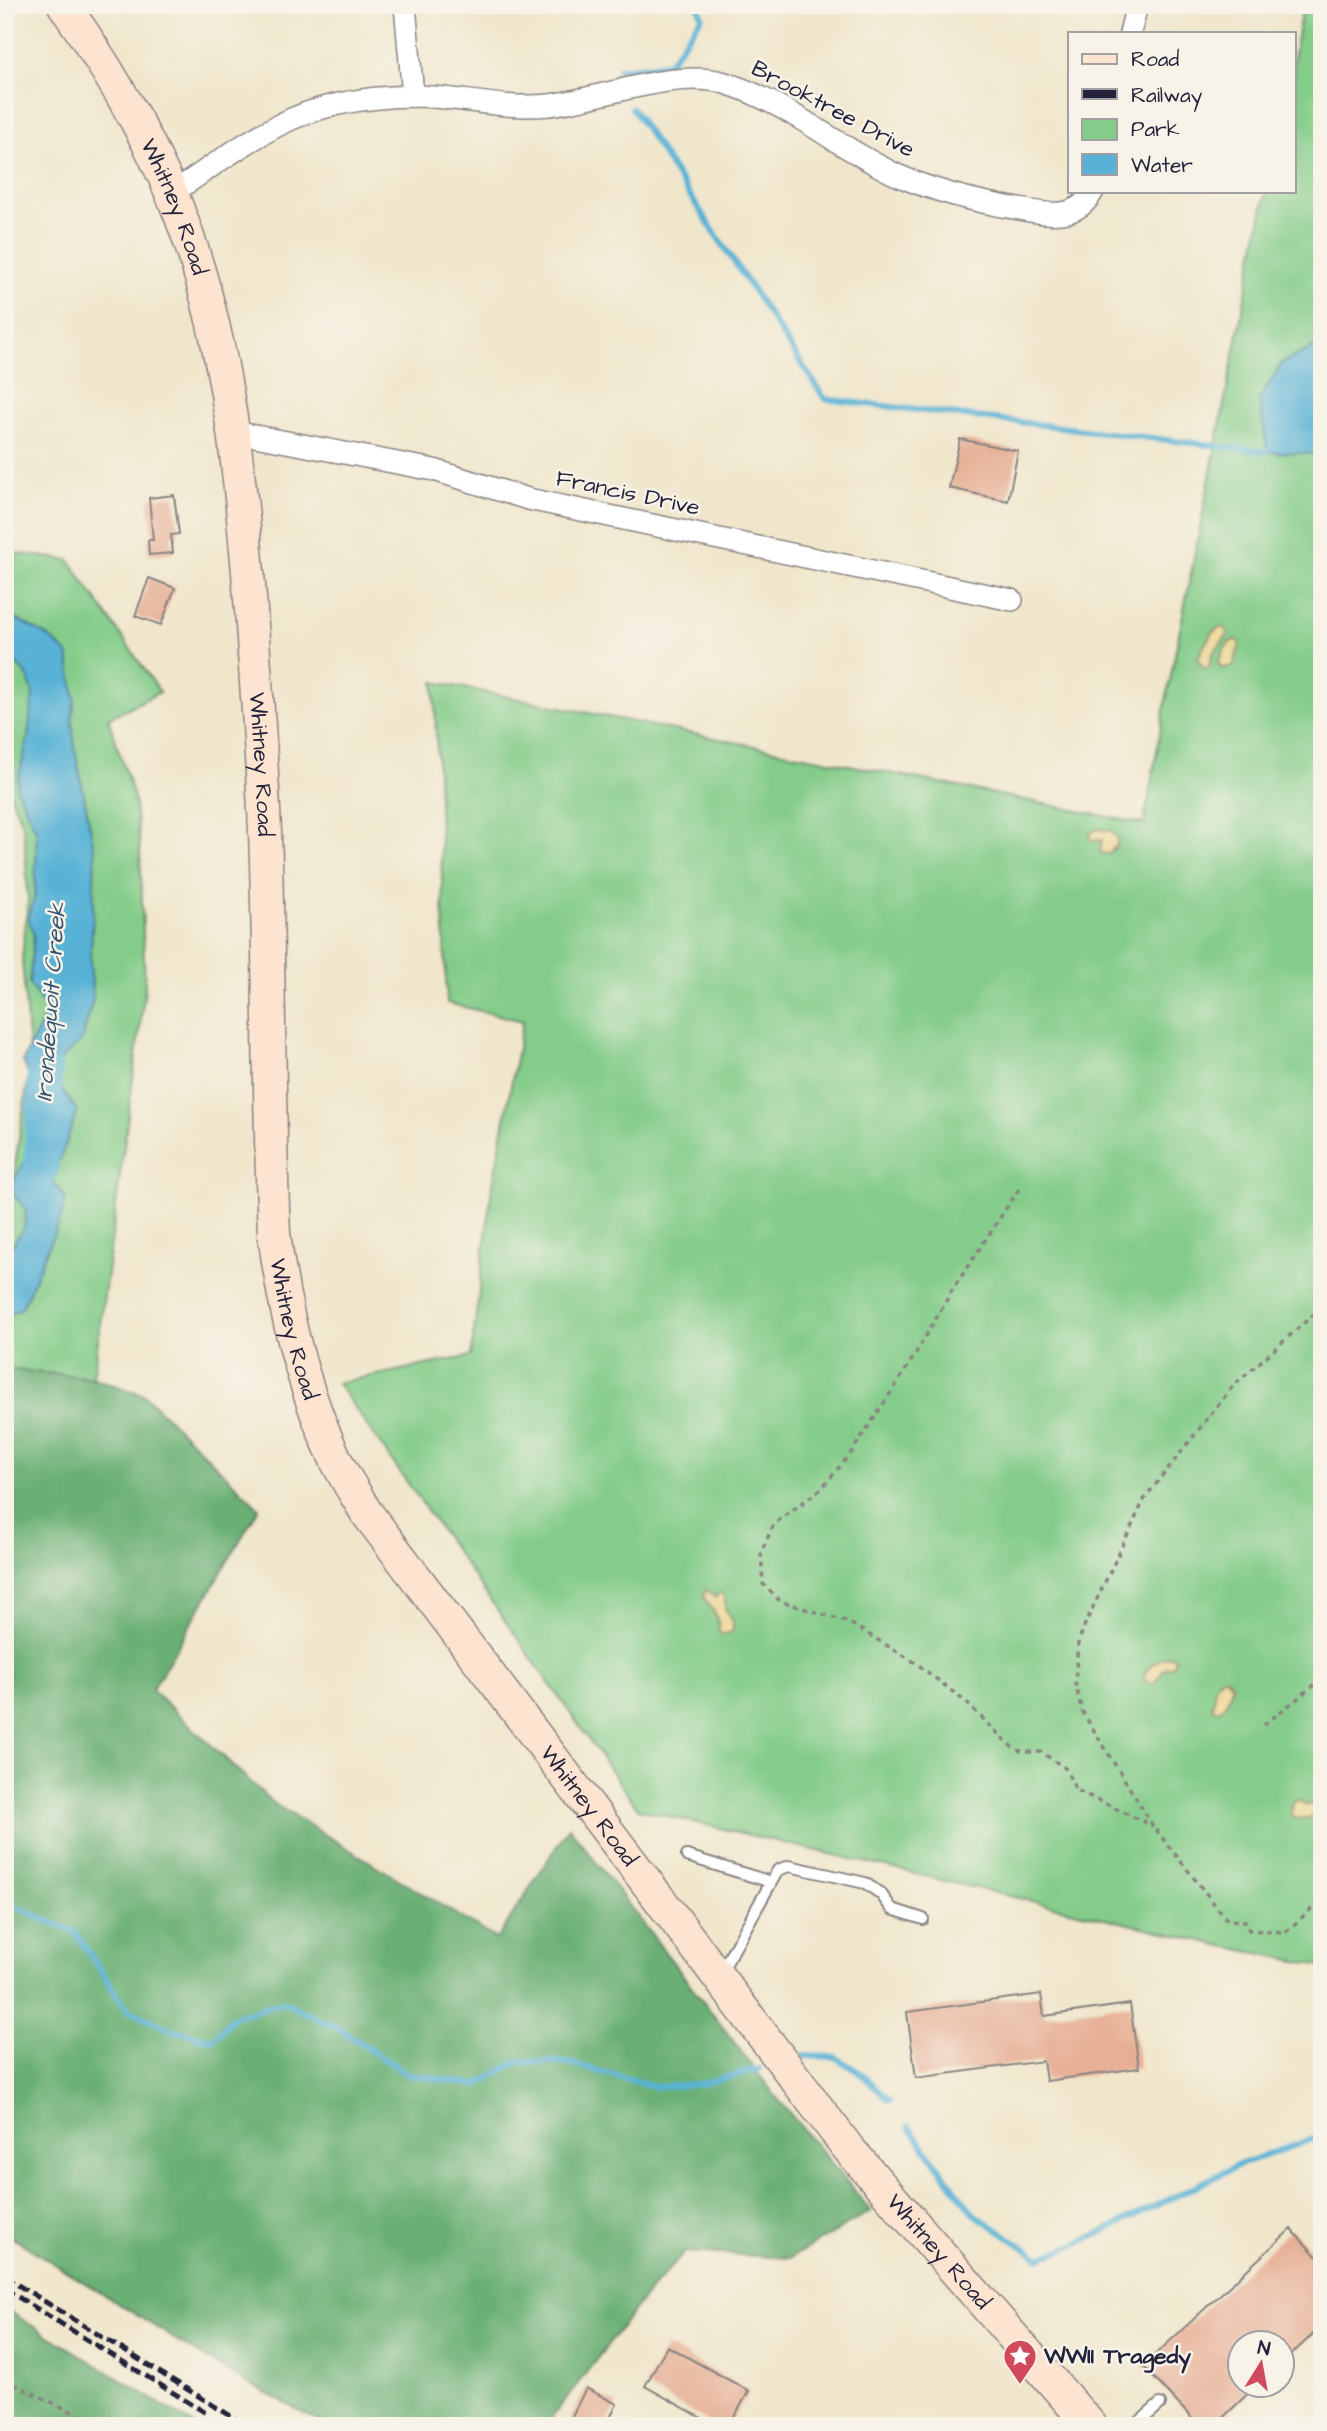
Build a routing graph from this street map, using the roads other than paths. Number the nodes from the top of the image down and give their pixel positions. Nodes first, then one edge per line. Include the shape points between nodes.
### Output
1 (64, 5) edge
2 (405, 5) edge
3 (1137, 5) edge
4 (1130, 32) edge
5 (413, 96) junction
6 (1092, 192) edge
7 (172, 193) junction
8 (234, 432) junction
9 (1013, 600) dead end
10 (687, 1856) dead end
11 (771, 1882) junction
12 (923, 1919) dead end
13 (718, 1976) junction
14 (1160, 2404) dead end
15 (1091, 2426) edge
16 (1135, 2426) edge

1 - 7 main road, Whitney Road via 136,121
2 - 5 street
3 - 4 street
5 - 6 street, Brooktree Drive via 503,106 546,105 672,80 710,79 746,91 896,174 936,190 1056,215 1077,209
5 - 7 street, Brooktree Drive via 337,104 306,113 278,125
7 - 8 main road, Whitney Road via 210,308
8 - 9 street, Francis Drive via 434,470 528,499
8 - 13 main road, Whitney Road via 264,807 274,1233 293,1345 332,1451 366,1512
10 - 11 lane
11 - 12 lane via 778,1870 789,1866 865,1883 892,1909
11 - 13 lane
13 - 15 main road, Whitney Road via 848,2148
14 - 16 lane

